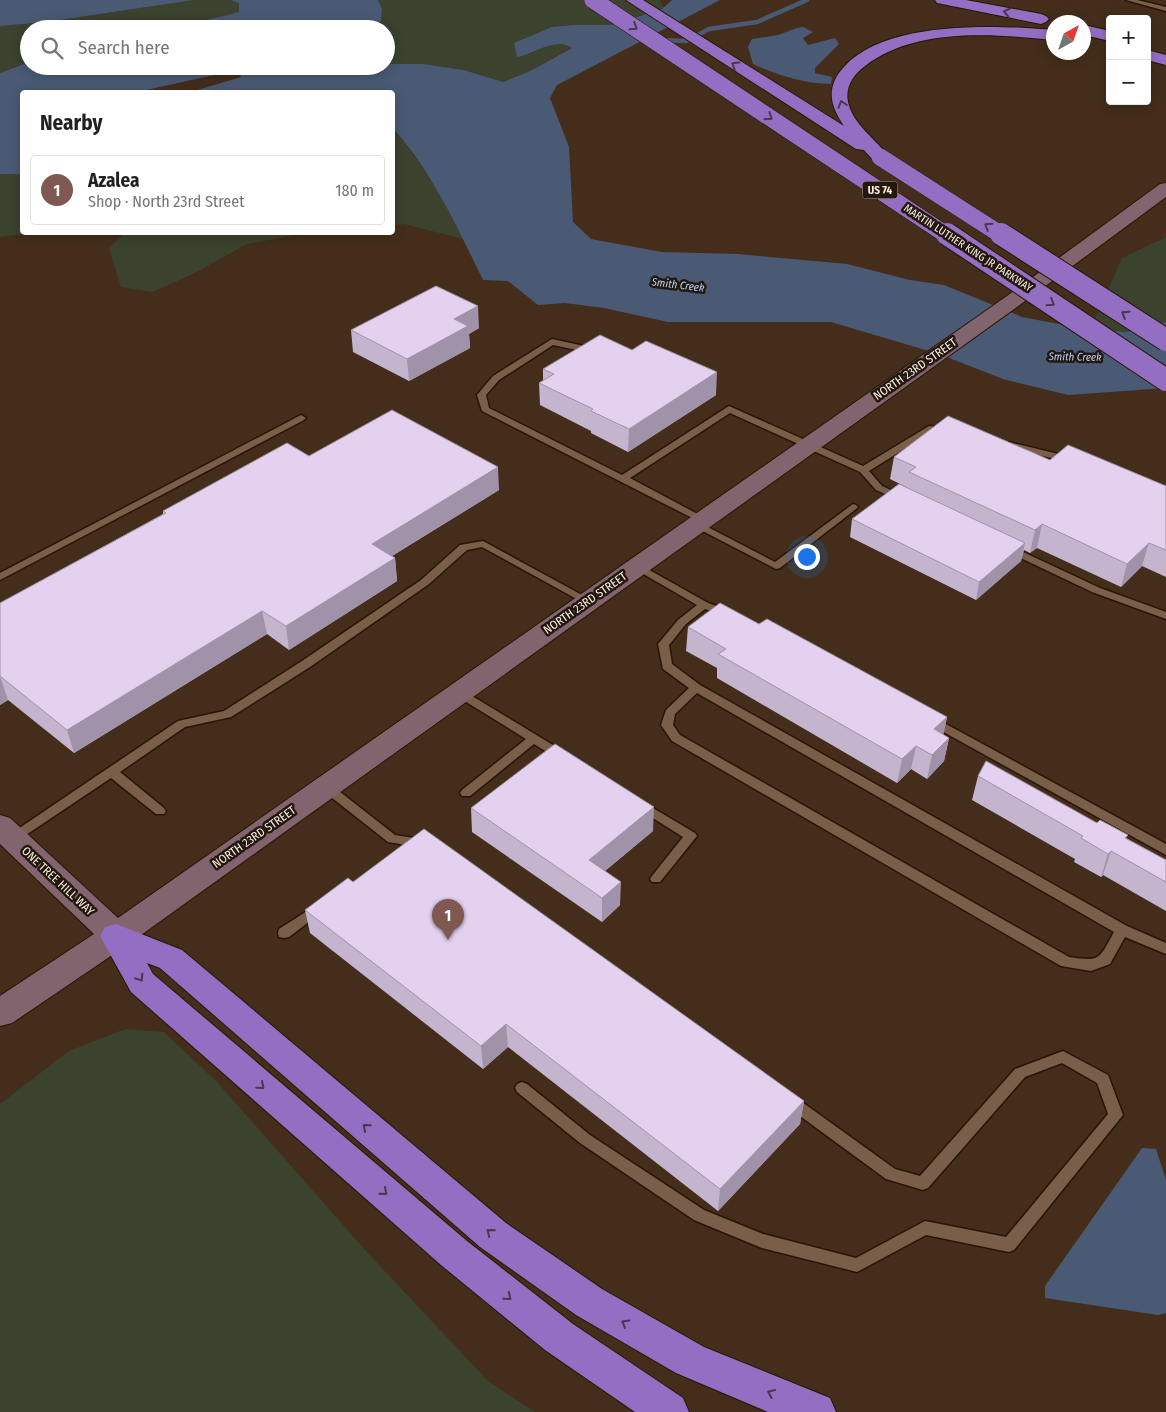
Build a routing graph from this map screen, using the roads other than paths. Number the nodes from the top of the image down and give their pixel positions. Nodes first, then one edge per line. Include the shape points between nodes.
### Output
1 (594, 0) edge
2 (633, 0) edge
3 (942, 0) edge
4 (1129, 0) edge
5 (1166, 9) edge
6 (1046, 20) edge
7 (1091, 32) edge
8 (1046, 34) edge
9 (1106, 35) edge
10 (1091, 41) edge
11 (1106, 44) edge
12 (1151, 48) edge
13 (1166, 53) edge
14 (1151, 56) edge
15 (1166, 60) edge
16 (880, 157) junction
17 (1166, 188) edge
18 (1166, 340) edge
19 (586, 349) edge
20 (1166, 380) edge
21 (301, 418) dead end
22 (956, 433) edge
23 (1001, 443) edge
24 (808, 445) junction
25 (1076, 460) edge
26 (863, 470) junction
27 (622, 479) junction
28 (913, 504) edge
29 (853, 507) dead end
30 (699, 523) junction
31 (1000, 545) edge
32 (637, 566) junction
33 (0, 577) edge
34 (588, 601) junction
35 (704, 605) junction
36 (1166, 616) edge
37 (740, 618) edge
38 (696, 688) junction
39 (459, 692) junction
40 (923, 716) edge
41 (533, 739) junction
42 (575, 764) edge
43 (112, 772) junction
44 (326, 787) junction
45 (466, 793) dead end
46 (633, 800) edge
47 (160, 811) dead end
48 (5, 833) edge
49 (410, 841) junction
50 (439, 844) edge
51 (1166, 850) edge
52 (394, 853) edge
53 (656, 879) dead end
54 (331, 899) edge
55 (1122, 930) junction
56 (284, 933) dead end
57 (116, 936) junction
58 (1166, 949) edge
59 (0, 1013) edge
60 (522, 1088) dead end
61 (778, 1092) edge
62 (669, 1412) edge
63 (816, 1412) edge

1 -> 20 highway, MARTIN LUTHER KING JR PARKWAY / US 74, bridge
16 -> 2 highway, US 74
6 -> 3 highway
4 - 5 lane
7 - 9 highway
16 -> 8 highway via 840,104 839,89 845,76 858,62 899,43 924,37 1005,31
10 - 11 highway
12 - 13 highway
14 - 15 highway
18 -> 16 highway, US 74, bridge
17 - 24 main road, NORTH 23RD STREET
19 - 27 lane via 552,342 496,378 481,395 485,409
21 - 33 lane
22 - 26 lane via 932,428
23 - 25 lane
24 - 26 lane
24 - 27 lane via 729,409
24 - 30 main road, NORTH 23RD STREET
26 - 28 lane via 878,488
27 - 30 lane
29 - 30 lane via 776,566
30 - 32 main road, NORTH 23RD STREET
31 - 36 lane via 1096,590
32 - 34 main road, NORTH 23RD STREET
32 - 35 lane
34 - 39 main road, NORTH 23RD STREET
34 - 43 lane via 483,544 464,547 425,582 306,664 227,714 182,724
35 - 37 lane
35 - 38 lane via 682,622 663,644 667,666
38 - 55 lane
38 - 55 lane via 670,713 667,725 676,738 1066,962 1091,966 1105,960
39 - 41 lane
39 - 44 main road, NORTH 23RD STREET
40 - 51 lane
41 - 42 lane
41 - 45 lane
43 - 47 lane
43 - 48 lane
44 - 49 lane via 392,839
44 - 57 main road, NORTH 23RD STREET
46 - 53 lane via 692,836
48 - 57 main road, ONE TREE HILL WAY
49 - 50 lane
49 - 52 lane
54 - 56 lane
55 - 58 lane
57 - 59 main road, NORTH 23RD STREET
57 -> 62 highway via 142,983 454,1253 559,1337
63 -> 57 highway via 690,1360 589,1302 493,1235 171,959
60 - 61 lane via 586,1139 699,1215 762,1241 857,1265 925,1228 1009,1245 1116,1115 1103,1079 1063,1057 1020,1074 923,1183 891,1174

